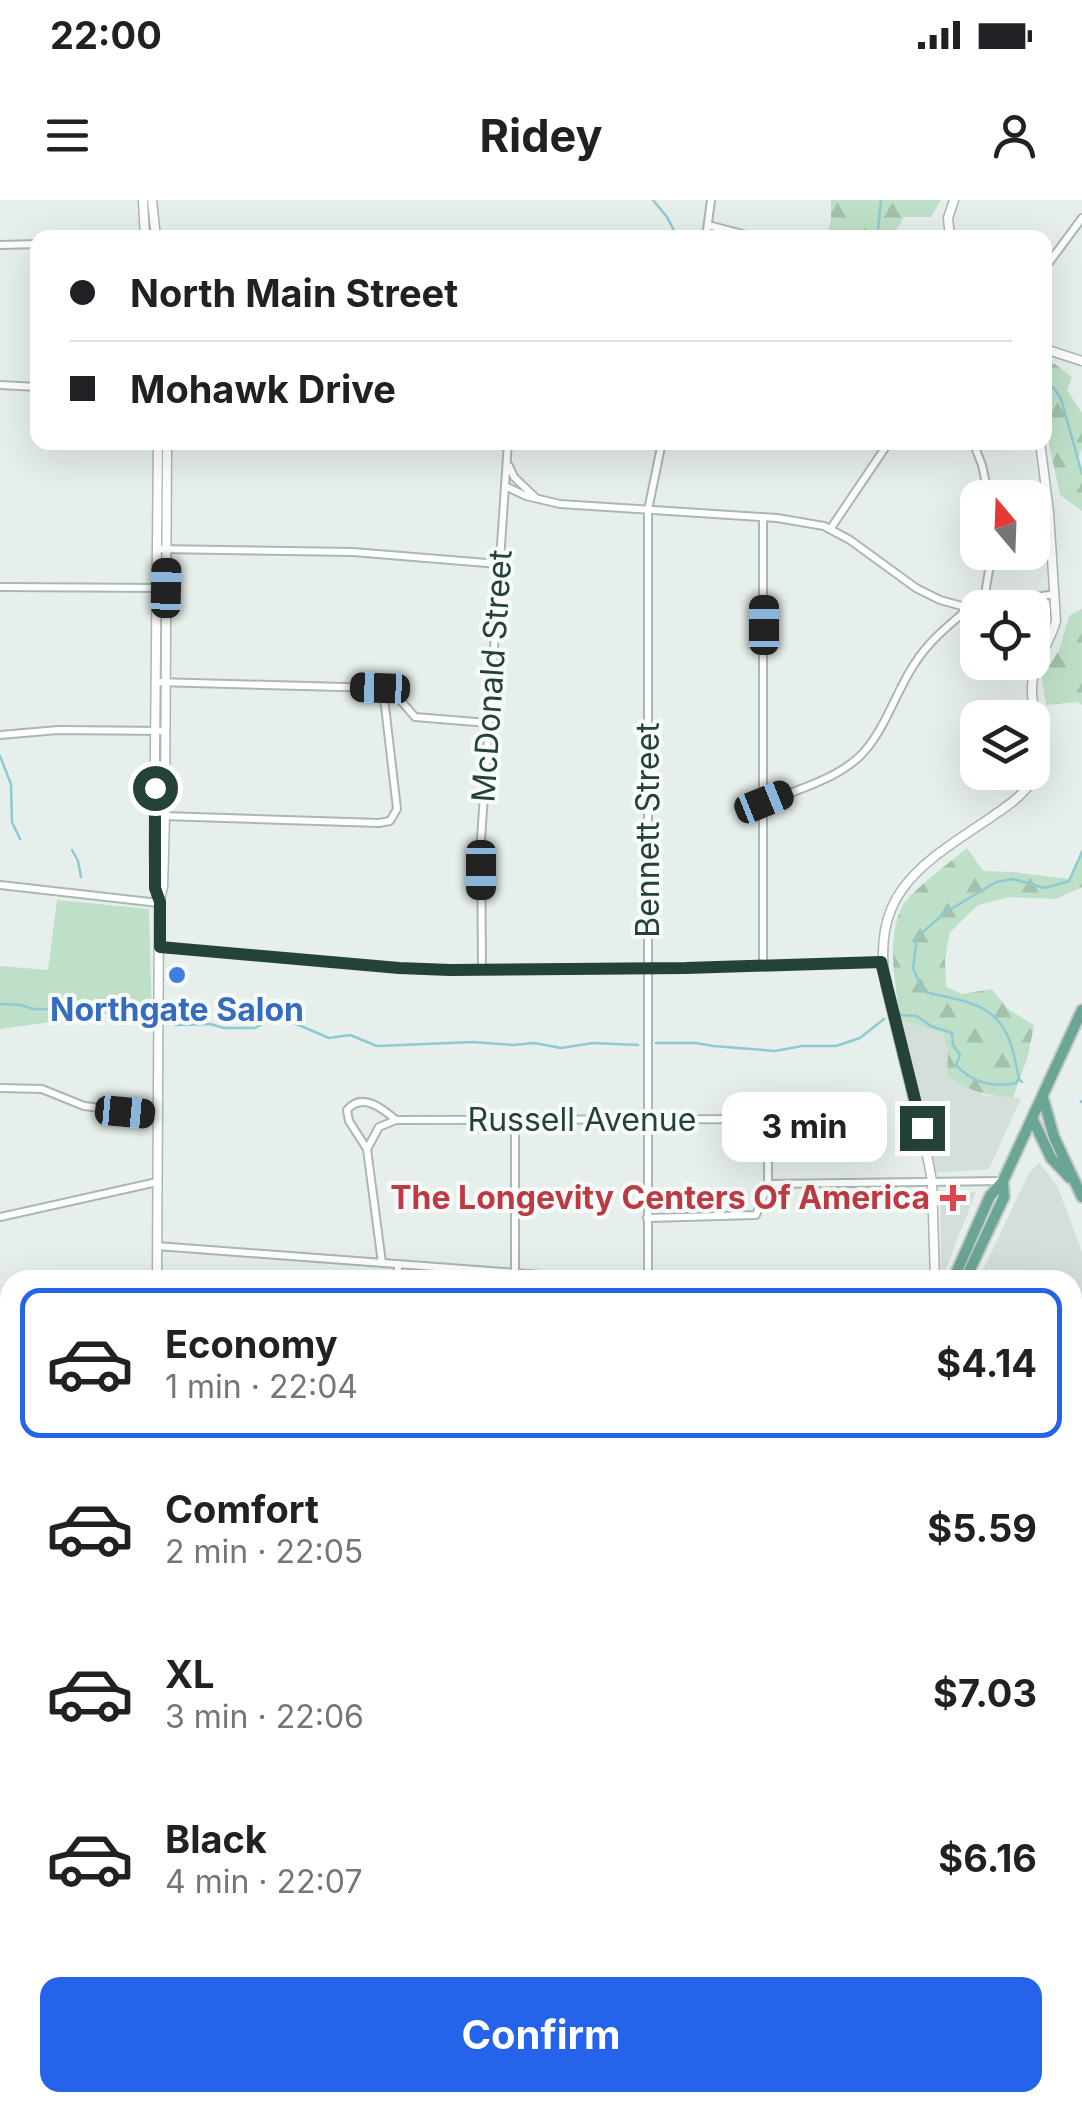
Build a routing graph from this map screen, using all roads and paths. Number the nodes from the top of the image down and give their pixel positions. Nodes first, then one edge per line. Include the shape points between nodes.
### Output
1 (143, 200) edge
2 (152, 200) edge
3 (712, 200) edge
4 (954, 200) edge
5 (1082, 218) edge
6 (708, 225) junction
7 (145, 230) edge
8 (155, 230) edge
9 (707, 230) edge
10 (727, 230) edge
11 (949, 230) edge
12 (30, 244) edge
13 (0, 245) edge
14 (1052, 259) edge
15 (1052, 351) edge
16 (1082, 360) edge
17 (0, 385) edge
18 (30, 386) edge
19 (158, 450) edge
20 (167, 450) edge
21 (508, 450) edge
22 (660, 450) edge
23 (884, 450) edge
24 (976, 450) edge
25 (1041, 450) edge
26 (507, 462) junction
27 (985, 480) edge
28 (505, 486) junction
29 (537, 499) junction
30 (648, 510) junction
31 (763, 517) junction
32 (831, 528) junction
33 (162, 549) junction
34 (500, 564) junction
35 (0, 587) edge
36 (162, 588) junction
37 (1055, 594) junction
38 (1050, 595) edge
39 (960, 606) edge
40 (960, 615) edge
41 (161, 682) junction
42 (380, 688) junction
43 (488, 723) junction
44 (156, 731) junction
45 (166, 731) junction
46 (0, 736) edge
47 (764, 802) junction
48 (155, 816) junction
49 (166, 816) junction
50 (0, 885) edge
51 (160, 902) junction
52 (160, 947) junction
53 (881, 962) junction
54 (764, 964) junction
55 (648, 968) junction
56 (482, 969) junction
57 (1082, 1010) edge
58 (0, 1088) edge
59 (1043, 1098) junction
60 (158, 1114) junction
61 (396, 1120) junction
62 (515, 1120) junction
63 (1032, 1120) junction
64 (647, 1121) junction
65 (367, 1149) junction
66 (932, 1180) junction
67 (1003, 1181) junction
68 (157, 1182) junction
69 (1075, 1182) junction
70 (768, 1184) junction
71 (1082, 1197) edge
72 (0, 1217) edge
73 (647, 1218) junction
74 (157, 1246) junction
75 (382, 1263) junction
76 (398, 1264) junction
77 (157, 1270) edge
78 (398, 1270) edge
79 (477, 1270) edge
80 (516, 1270) edge
81 (648, 1270) edge
82 (935, 1270) edge
83 (957, 1270) edge
84 (970, 1270) edge

1 - 7 street
2 - 8 street
3 - 6 street
4 - 11 street
5 - 14 street
6 - 9 street
6 - 10 street
12 - 13 street
15 - 16 street
17 - 18 street
19 - 33 street
20 - 33 street
21 - 26 street, McDonald Street
22 - 30 street, Bennett Street
23 - 32 street
24 - 27 street
25 - 37 street
26 - 28 street, McDonald Street
26 - 29 street
28 - 29 street
28 - 34 street, McDonald Street
29 - 30 street
30 - 31 street
30 - 55 street, Bennett Street
31 - 32 street
31 - 47 street
32 - 39 street via 916,588
33 - 34 street via 353,552
33 - 36 street
34 - 43 street, McDonald Street
35 - 36 street
36 - 41 street
37 - 38 street
37 - 53 street via 1056,621 1032,688 1044,739 1038,771 1010,804 940,851 904,886 884,924
40 - 47 street via 914,664 861,756
41 - 42 street
41 - 44 street
41 - 45 street
42 - 43 street via 415,717
42 - 49 street via 397,809 390,821
43 - 56 street, McDonald Street
44 - 45 street
44 - 46 street
44 - 48 street
45 - 49 street
47 - 54 street
48 - 49 street
48 - 51 street
49 - 51 street
50 - 51 street
51 - 52 street
52 - 56 street
52 - 60 street
53 - 54 street
53 - 66 street
54 - 55 street
55 - 56 street
55 - 64 street, Bennett Street
57 - 59 main road
58 - 60 street via 42,1089 84,1106
59 - 63 main road
59 - 69 main road
60 - 68 street
61 - 62 street, Russell Avenue
61 - 65 street via 379,1127
61 - 65 street, Russell Avenue via 373,1104 350,1106 346,1115
62 - 64 street, Russell Avenue
62 - 80 street
63 - 67 main road
63 - 69 main road via 1051,1158
64 - 70 street, Russell Avenue via 765,1122
64 - 73 street, Bennett Street
65 - 75 street
66 - 67 street
66 - 70 street
66 - 82 street
67 - 83 main road
67 - 84 main road via 1004,1197
68 - 72 street
68 - 74 street
69 - 71 main road
70 - 73 street via 760,1211 751,1217
73 - 81 street, Bennett Street
74 - 75 street
74 - 77 street
75 - 76 street
76 - 78 street
76 - 79 street

